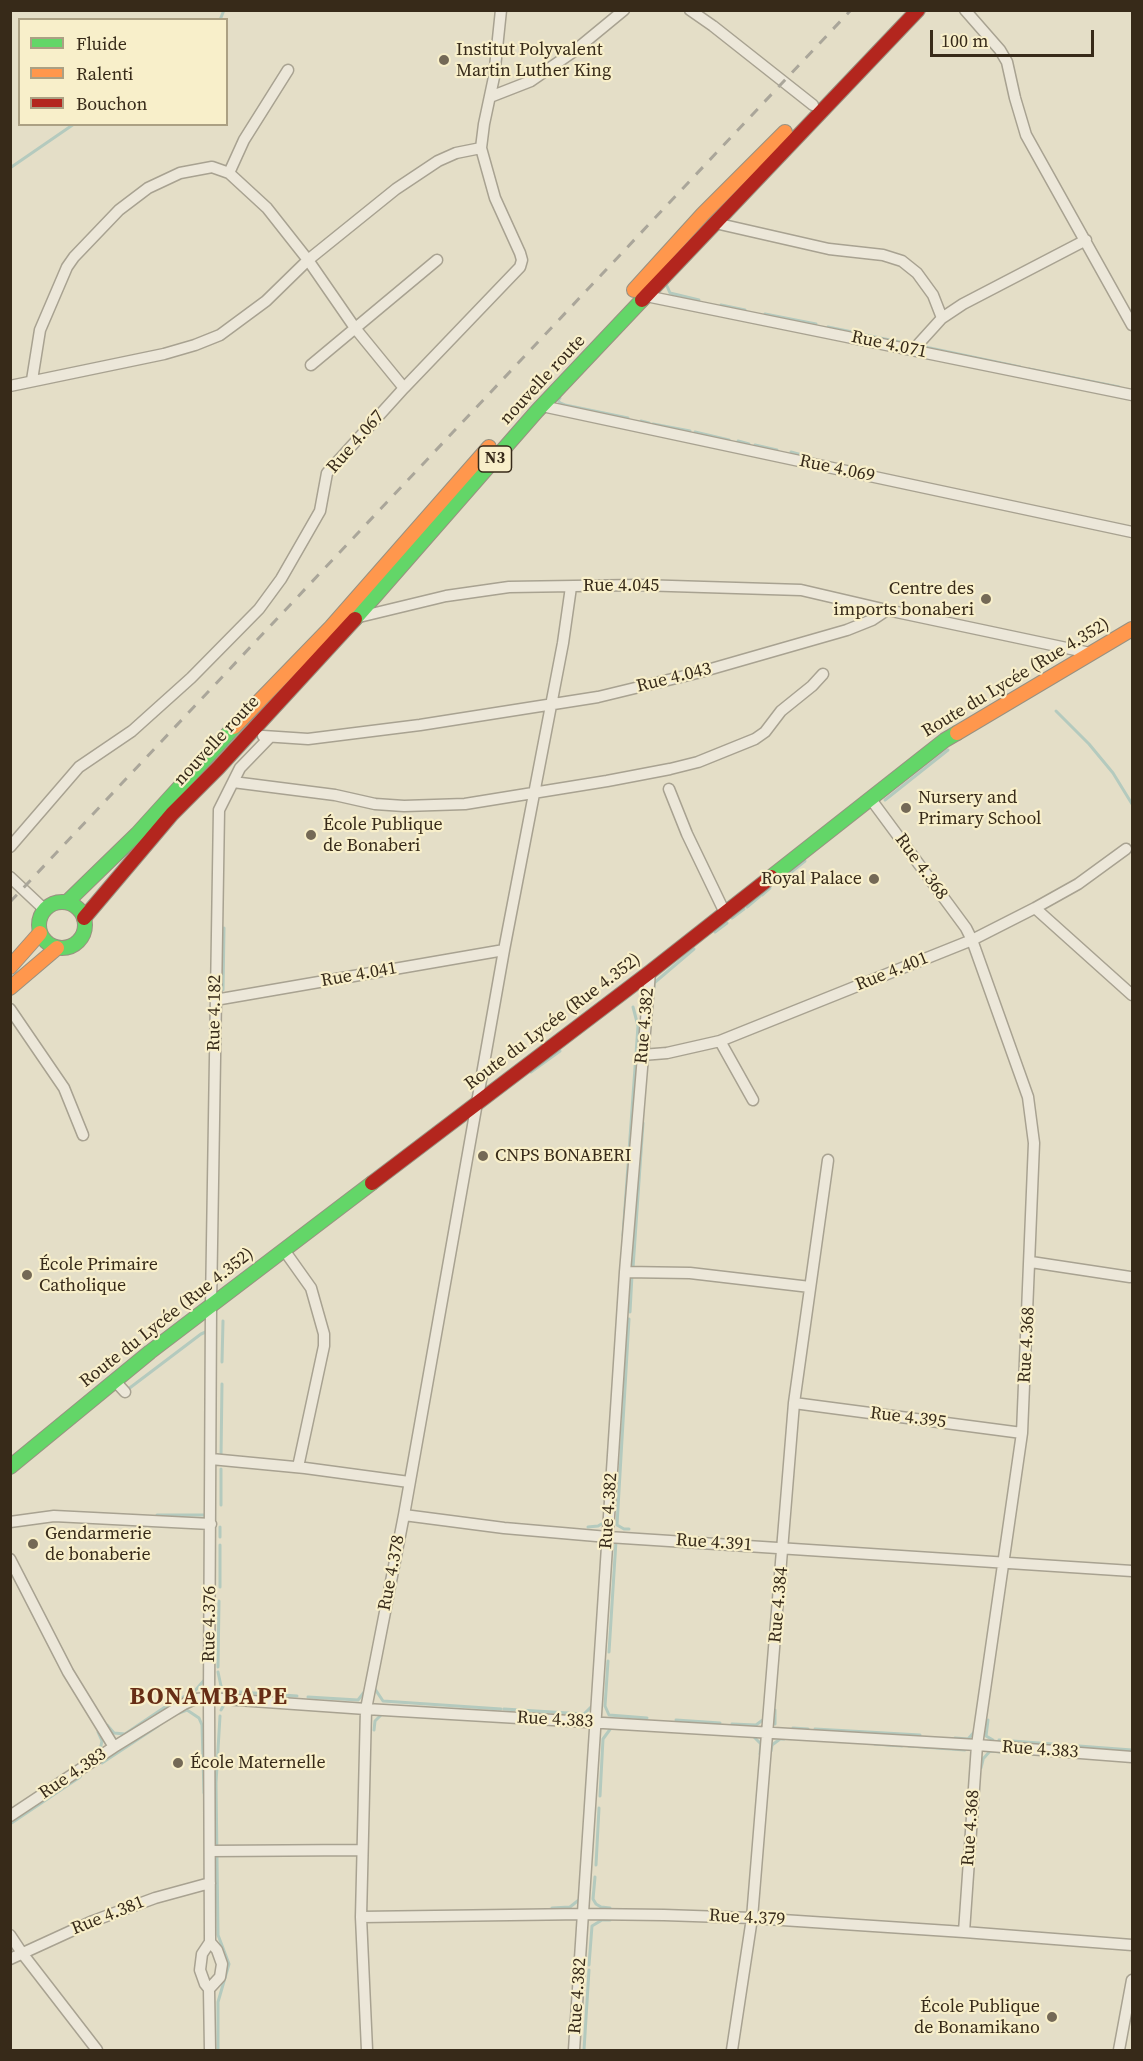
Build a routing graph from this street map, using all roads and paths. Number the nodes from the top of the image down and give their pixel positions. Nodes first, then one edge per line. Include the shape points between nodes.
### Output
1 (501, 10) edge
2 (624, 10) edge
3 (690, 10) edge
4 (904, 10) edge
5 (918, 10) edge
6 (965, 10) edge
7 (288, 70) dead end
8 (490, 97) junction
9 (813, 105) junction
10 (481, 148) junction
11 (229, 173) junction
12 (715, 223) junction
13 (1086, 240) junction
14 (308, 260) junction
15 (437, 260) dead end
16 (646, 296) junction
17 (942, 318) junction
18 (1132, 324) edge
19 (355, 328) junction
20 (913, 350) junction
21 (311, 365) dead end
22 (32, 380) junction
23 (10, 386) edge
24 (404, 388) junction
25 (1132, 395) edge
26 (542, 406) junction
27 (1132, 532) edge
28 (571, 587) junction
29 (887, 610) junction
30 (356, 618) junction
31 (1132, 629) edge
32 (1090, 653) junction
33 (822, 674) dead end
34 (551, 704) junction
35 (248, 734) junction
36 (270, 737) junction
37 (233, 782) junction
38 (669, 789) dead end
39 (534, 793) junction
40 (870, 798) junction
41 (10, 847) edge
42 (1126, 849) dead end
43 (10, 877) edge
44 (67, 902) junction
45 (1035, 908) junction
46 (44, 909) junction
47 (725, 913) junction
48 (84, 918) junction
49 (40, 933) junction
50 (972, 940) junction
51 (57, 948) junction
52 (504, 950) junction
53 (10, 968) edge
54 (650, 972) junction
55 (10, 988) edge
56 (1132, 995) edge
57 (215, 1000) junction
58 (10, 1009) edge
59 (720, 1041) junction
60 (642, 1054) junction
61 (753, 1100) dead end
62 (478, 1101) junction
63 (82, 1135) dead end
64 (828, 1160) dead end
65 (284, 1250) junction
66 (1031, 1262) junction
67 (625, 1272) junction
68 (1130, 1277) dead end
69 (810, 1287) junction
70 (212, 1306) junction
71 (115, 1381) junction
72 (125, 1392) dead end
73 (794, 1403) junction
74 (1022, 1433) junction
75 (211, 1459) junction
76 (10, 1467) edge
77 (298, 1467) junction
78 (410, 1482) junction
79 (404, 1515) junction
80 (10, 1521) edge
81 (211, 1524) junction
82 (608, 1537) junction
83 (783, 1548) junction
84 (10, 1559) edge
85 (1003, 1562) junction
86 (1132, 1571) edge
87 (209, 1698) junction
88 (366, 1709) junction
89 (596, 1722) junction
90 (768, 1733) junction
91 (977, 1745) junction
92 (114, 1747) junction
93 (1132, 1757) edge
94 (10, 1816) edge
95 (362, 1850) junction
96 (210, 1851) junction
97 (210, 1883) junction
98 (584, 1914) junction
99 (361, 1917) junction
100 (752, 1918) junction
101 (964, 1932) junction
102 (10, 1935) edge
103 (210, 1942) junction
104 (1132, 1945) edge
105 (22, 1953) junction
106 (10, 1959) edge
107 (1132, 1980) edge
108 (209, 1989) junction
109 (97, 2050) edge
110 (210, 2050) edge
111 (367, 2050) edge
112 (574, 2050) edge
113 (732, 2050) edge
114 (1119, 2050) edge

1 - 8 street, Rue 4.067
2 - 8 street via 531,81
3 - 9 street
4 - 9 main road, nouvelle route / N3
5 - 12 main road, nouvelle route / N3
6 - 13 street via 1007,62 1026,135
7 - 11 street via 244,140
8 - 10 street, Rue 4.067
9 - 44 main road, nouvelle route / N3 via 703,214 521,411 331,627 137,834
10 - 14 street via 438,161 396,189
10 - 24 street, Rue 4.067 via 495,198 520,253 520,267
11 - 14 street via 267,208
11 - 22 street via 212,167 180,173 148,188 119,210 67,267 40,330
12 - 16 main road, nouvelle route / N3
12 - 17 street via 902,261 917,273
13 - 17 street
13 - 18 street
14 - 19 street
14 - 22 street via 266,301 220,335 164,354
15 - 19 street
16 - 20 street, Rue 4.071
16 - 26 main road, nouvelle route / N3
17 - 20 street
19 - 21 street
19 - 24 street
20 - 25 street, Rue 4.071
22 - 23 street
24 - 41 street, Rue 4.067 via 327,473 316,518 259,609 132,731 79,767
26 - 27 street, Rue 4.069
26 - 30 main road, nouvelle route / N3
28 - 29 street, Rue 4.045 via 801,590
28 - 30 street, Rue 4.045 via 499,588 446,596
28 - 34 street, Rue 4.378
29 - 32 street
29 - 34 street, Rue 4.043 via 847,630 720,666 598,697
30 - 35 main road, nouvelle route / N3
31 - 32 main road, Route du Lycée (Rue 4.352)
32 - 40 main road, Route du Lycée (Rue 4.352) via 945,740
33 - 39 street via 755,739 670,769
34 - 36 street, Rue 4.043 via 308,739
34 - 39 street, Rue 4.378
35 - 36 street, Rue 4.043
35 - 48 main road, nouvelle route / N3 via 172,814
36 - 37 street, Rue 4.182 via 240,768
37 - 39 street via 404,806 465,804
37 - 57 street, Rue 4.182 via 219,810
38 - 47 street
39 - 52 street, Rue 4.378
40 - 47 main road, Route du Lycée (Rue 4.352)
40 - 50 street, Rue 4.368
42 - 45 street, Rue 4.401 via 1078,884
43 - 46 street
44 - 46 main road
44 - 48 main road
45 - 50 street, Rue 4.401
45 - 56 street
46 - 49 main road via 39,920
47 - 54 main road, Route du Lycée (Rue 4.352)
48 - 51 main road via 85,930 79,941 69,948
49 - 51 main road via 46,943
49 - 53 main road
50 - 59 street, Rue 4.401
50 - 66 street, Rue 4.368 via 1028,1097 1034,1143
51 - 55 main road
52 - 57 street, Rue 4.041
52 - 62 street, Rue 4.378
54 - 60 street, Rue 4.382
54 - 62 main road, Route du Lycée (Rue 4.352)
57 - 70 street, Rue 4.182
58 - 63 street via 64,1088
59 - 60 street, Rue 4.401 via 667,1053
59 - 61 street
60 - 67 street, Rue 4.382
62 - 65 main road, Route du Lycée (Rue 4.352)
62 - 78 street, Rue 4.378
64 - 69 street, Rue 4.384
65 - 70 main road, Route du Lycée (Rue 4.352)
65 - 77 street via 311,1288 324,1334
66 - 68 street
66 - 74 street, Rue 4.368
67 - 69 street via 690,1273
67 - 82 street, Rue 4.382
69 - 73 street, Rue 4.384
70 - 71 main road, Route du Lycée (Rue 4.352)
70 - 75 street, Rue 4.376
71 - 72 street
71 - 76 main road, Route du Lycée (Rue 4.352) via 44,1432
73 - 74 street, Rue 4.395
73 - 83 street, Rue 4.384
74 - 85 street, Rue 4.368
75 - 77 street
75 - 81 street, Rue 4.376
77 - 78 street
78 - 79 street, Rue 4.378
79 - 82 street, Rue 4.391
79 - 88 street, Rue 4.378
80 - 81 street via 54,1516
81 - 87 street, Rue 4.376
82 - 83 street, Rue 4.391
82 - 89 street, Rue 4.382
83 - 85 street, Rue 4.391
83 - 90 street, Rue 4.384
84 - 92 street via 68,1672
85 - 86 street, Rue 4.391
85 - 91 street, Rue 4.368
87 - 88 street, Rue 4.383
87 - 92 street, Rue 4.383 via 184,1704
87 - 96 street, Rue 4.376
88 - 89 street, Rue 4.383
88 - 95 street, Rue 4.378
89 - 90 street, Rue 4.383
89 - 98 street, Rue 4.382
90 - 91 street, Rue 4.383
90 - 100 street, Rue 4.384
91 - 93 street, Rue 4.383
91 - 101 street, Rue 4.368
92 - 94 street, Rue 4.383
95 - 96 street
95 - 99 street, Rue 4.378
96 - 97 street, Rue 4.376
97 - 103 street, Rue 4.376
97 - 105 street, Rue 4.381 via 93,1921
98 - 99 street, Rue 4.379
98 - 100 street, Rue 4.379
98 - 112 street, Rue 4.382
99 - 111 street, Rue 4.378
100 - 101 street, Rue 4.379
100 - 113 street, Rue 4.384
101 - 104 street, Rue 4.379
102 - 105 street
103 - 108 street via 202,1954 200,1970
103 - 108 street via 222,1964 220,1977
105 - 106 street, Rue 4.381
105 - 109 street
107 - 114 street
108 - 110 street

